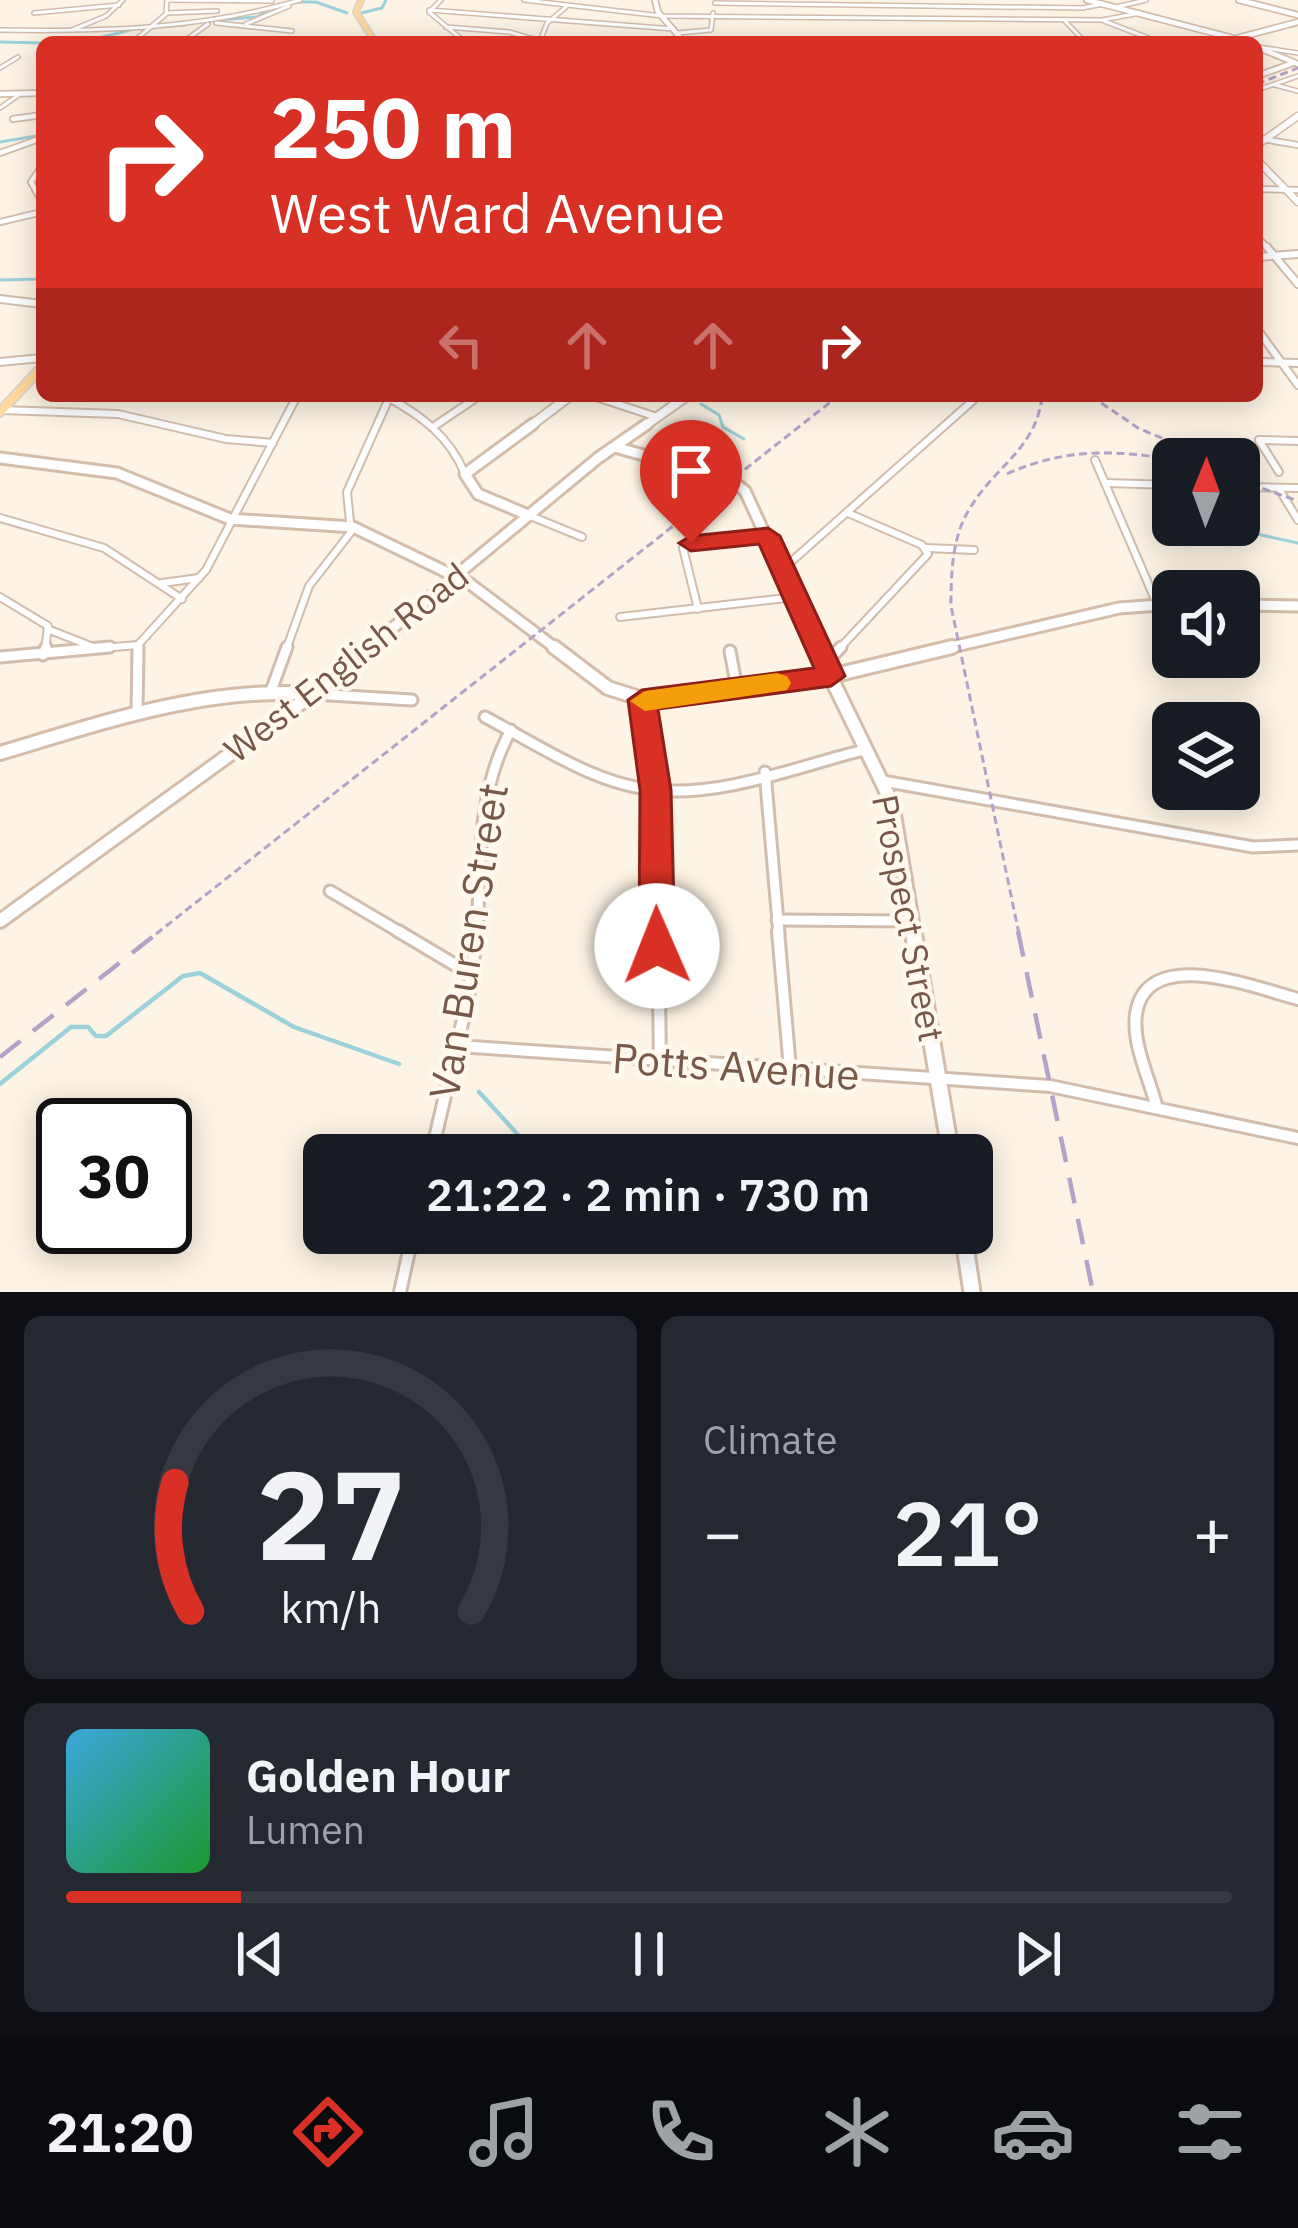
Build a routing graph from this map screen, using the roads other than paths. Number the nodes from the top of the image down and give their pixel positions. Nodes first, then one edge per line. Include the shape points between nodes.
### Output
1 (167, 0) edge
2 (298, 0) edge
3 (361, 0) edge
4 (441, 0) edge
5 (524, 0) edge
6 (568, 0) edge
7 (655, 0) edge
8 (1028, 0) edge
9 (1087, 0) edge
10 (1146, 0) edge
11 (1239, 0) edge
12 (121, 2) edge
13 (715, 2) edge
14 (882, 2) edge
15 (575, 3) junction
16 (589, 3) edge
17 (1103, 4) junction
18 (289, 6) dead end
19 (1033, 7) junction
20 (1116, 7) junction
21 (429, 10) junction
22 (217, 11) dead end
23 (34, 13) dead end
24 (167, 13) junction
25 (1140, 14) junction
26 (661, 16) junction
27 (713, 16) junction
28 (551, 18) junction
29 (887, 18) junction
30 (1064, 20) junction
31 (1102, 20) junction
32 (1298, 20) edge
33 (1044, 21) junction
34 (208, 23) junction
35 (243, 25) junction
36 (154, 27) junction
37 (446, 27) junction
38 (0, 30) edge
39 (70, 31) junction
40 (292, 31) dead end
41 (675, 31) junction
42 (541, 34) joint
43 (527, 35) joint
44 (141, 36) edge
45 (191, 36) edge
46 (371, 36) edge
47 (457, 36) edge
48 (679, 36) edge
49 (1079, 36) edge
50 (1142, 36) edge
51 (1230, 36) edge
52 (1246, 36) edge
53 (1263, 49) edge
54 (17, 57) dead end
55 (1297, 61) edge
56 (0, 68) edge
57 (1263, 72) edge
58 (1298, 76) edge
59 (1274, 84) junction
60 (1263, 88) edge
61 (1298, 91) edge
62 (36, 93) edge
63 (0, 94) edge
64 (20, 94) junction
65 (0, 108) edge
66 (36, 116) edge
67 (13, 118) dead end
68 (1296, 118) edge
69 (1263, 138) edge
70 (36, 140) edge
71 (1263, 141) edge
72 (1298, 145) edge
73 (0, 153) edge
74 (1263, 166) edge
75 (1263, 189) edge
76 (1286, 189) junction
77 (1298, 190) edge
78 (1298, 202) edge
79 (36, 213) edge
80 (0, 222) edge
81 (1263, 243) edge
82 (1273, 254) junction
83 (1298, 254) edge
84 (1263, 256) edge
85 (1298, 284) edge
86 (0, 299) edge
87 (36, 303) edge
88 (1263, 337) edge
89 (0, 362) edge
90 (36, 362) edge
91 (1263, 362) edge
92 (1281, 362) junction
93 (1298, 363) edge
94 (36, 369) edge
95 (1298, 385) edge
96 (295, 402) edge
97 (385, 402) edge
98 (396, 402) edge
99 (470, 402) edge
100 (562, 402) edge
101 (611, 402) edge
102 (678, 402) edge
103 (971, 402) edge
104 (1, 411) edge
105 (657, 417) junction
106 (433, 428) junction
107 (1298, 441) edge
108 (273, 443) junction
109 (615, 447) junction
110 (0, 458) edge
111 (1095, 460) dead end
112 (1279, 472) dead end
113 (465, 474) junction
114 (1106, 483) junction
115 (1152, 484) edge
116 (1260, 488) edge
117 (1278, 488) junction
118 (1298, 488) edge
119 (848, 513) junction
120 (528, 515) junction
121 (0, 518) edge
122 (232, 520) junction
123 (1298, 520) edge
124 (353, 527) junction
125 (768, 536) junction
126 (582, 537) dead end
127 (926, 548) junction
128 (974, 550) dead end
129 (784, 568) junction
130 (456, 576) junction
131 (200, 577) junction
132 (162, 584) junction
133 (1152, 594) edge
134 (0, 597) edge
135 (796, 597) junction
136 (182, 599) junction
137 (1152, 605) edge
138 (1260, 605) edge
139 (1298, 606) edge
140 (698, 609) junction
141 (620, 617) dead end
142 (50, 630) junction
143 (138, 645) junction
144 (95, 647) junction
145 (730, 651) dead end
146 (42, 656) junction
147 (0, 657) edge
148 (828, 670) junction
149 (736, 689) junction
150 (271, 691) junction
151 (313, 694) junction
152 (412, 700) dead end
153 (642, 700) junction
154 (137, 715) junction
155 (485, 717) dead end
156 (512, 730) junction
157 (864, 750) junction
158 (0, 753) edge
159 (765, 772) junction
160 (883, 781) junction
161 (655, 790) junction
162 (1298, 845) edge
163 (330, 892) dead end
164 (777, 920) junction
165 (0, 921) edge
166 (911, 921) junction
167 (472, 975) junction
168 (1298, 999) edge
169 (457, 1046) junction
170 (660, 1061) junction
171 (790, 1070) junction
172 (940, 1081) junction
173 (1156, 1105) junction
174 (436, 1134) edge
175 (949, 1134) edge
176 (1298, 1138) edge
177 (408, 1254) edge
178 (966, 1254) edge
179 (400, 1292) edge
180 (972, 1292) edge

1 - 2 street
1 - 24 street
2 - 36 street via 243,17
3 - 46 main road via 356,12
4 - 21 street
5 - 15 street
6 - 16 street
7 - 26 street
8 - 19 street
9 - 17 street
10 - 20 street
11 - 32 street
12 - 23 street
12 - 39 street
13 - 14 street
13 - 27 street
14 - 19 street
14 - 29 street
15 - 16 street
15 - 28 street
16 - 26 street
17 - 19 street
17 - 20 street
18 - 35 street
19 - 33 street
20 - 25 street
21 - 28 street
21 - 37 street
22 - 24 street
24 - 36 street
25 - 31 street
25 - 51 street
26 - 27 street
26 - 41 street
27 - 29 street
27 - 41 street via 711,30
28 - 41 street
28 - 42 street
29 - 33 street
30 - 31 street
30 - 33 street
30 - 49 street
31 - 50 street
32 - 52 street
34 - 35 street
34 - 36 street
34 - 45 street
35 - 40 street
36 - 39 street
36 - 44 street
37 - 43 street
37 - 47 street
38 - 39 street
41 - 48 street
42 - 43 street
53 - 55 street
54 - 56 street
55 - 57 street
58 - 59 street
59 - 60 street
59 - 61 street
62 - 64 street
63 - 64 street
64 - 65 street
66 - 67 street
68 - 69 street
70 - 73 street
71 - 72 street
74 - 76 street
75 - 76 street
76 - 77 street
76 - 78 street
79 - 80 street
81 - 82 street
82 - 83 street
82 - 84 street
82 - 85 street
86 - 87 street
88 - 92 street
89 - 90 street
91 - 92 street
92 - 93 street
92 - 95 street
94 - 104 main road
96 - 108 street
97 - 124 street via 347,492
98 - 106 street
99 - 106 street
100 - 113 street
101 - 105 street
102 - 105 street, West English Road
103 - 119 street
104 - 108 street via 118,414
105 - 109 street, West English Road
106 - 113 street
107 - 112 street via 1259,440
108 - 122 street
109 - 120 street, West English Road
109 - 125 street, Prospect Street via 734,482
110 - 122 street via 117,473
111 - 114 street
113 - 120 street via 478,494
114 - 115 street
114 - 133 street
116 - 117 street
117 - 118 street
117 - 123 street
119 - 127 street
119 - 129 street
120 - 126 street
120 - 130 street, West English Road
121 - 132 street via 80,538
122 - 124 street
122 - 131 street
124 - 130 street
124 - 150 street via 309,586
125 - 129 street, Prospect Street
125 - 140 street via 686,545
127 - 128 street
127 - 148 street
129 - 135 street, Prospect Street
130 - 151 street, West English Road
130 - 153 street via 608,688
131 - 132 street
131 - 136 street
132 - 136 street
134 - 142 street
135 - 140 street
135 - 148 street, Prospect Street
136 - 143 street
137 - 148 street
138 - 139 street
140 - 141 street
142 - 144 street
142 - 146 street
143 - 144 street
143 - 154 street
144 - 146 street
145 - 149 street
146 - 147 street
148 - 149 street
148 - 157 street, Prospect Street
149 - 153 street
150 - 151 street
150 - 154 street
151 - 152 street
151 - 165 street, West English Road
153 - 161 street
154 - 158 street
155 - 156 street
156 - 161 street
156 - 167 street, Van Buren Street via 484,817
157 - 159 street
157 - 160 street, Prospect Street
159 - 161 street
159 - 164 street
160 - 162 street via 1252,847
160 - 166 street, Prospect Street
161 - 170 street
163 - 167 street
164 - 166 street
164 - 171 street
166 - 172 street, Prospect Street
167 - 169 street, Van Buren Street
168 - 173 street via 1202,976 1153,982 1136,1020
169 - 170 street, Potts Avenue
169 - 174 street, Van Buren Street
170 - 171 street, Potts Avenue
171 - 172 street, Potts Avenue
172 - 173 street, Potts Avenue via 1050,1086
172 - 175 street, Prospect Street
173 - 176 street, Potts Avenue
177 - 179 street
178 - 180 street

